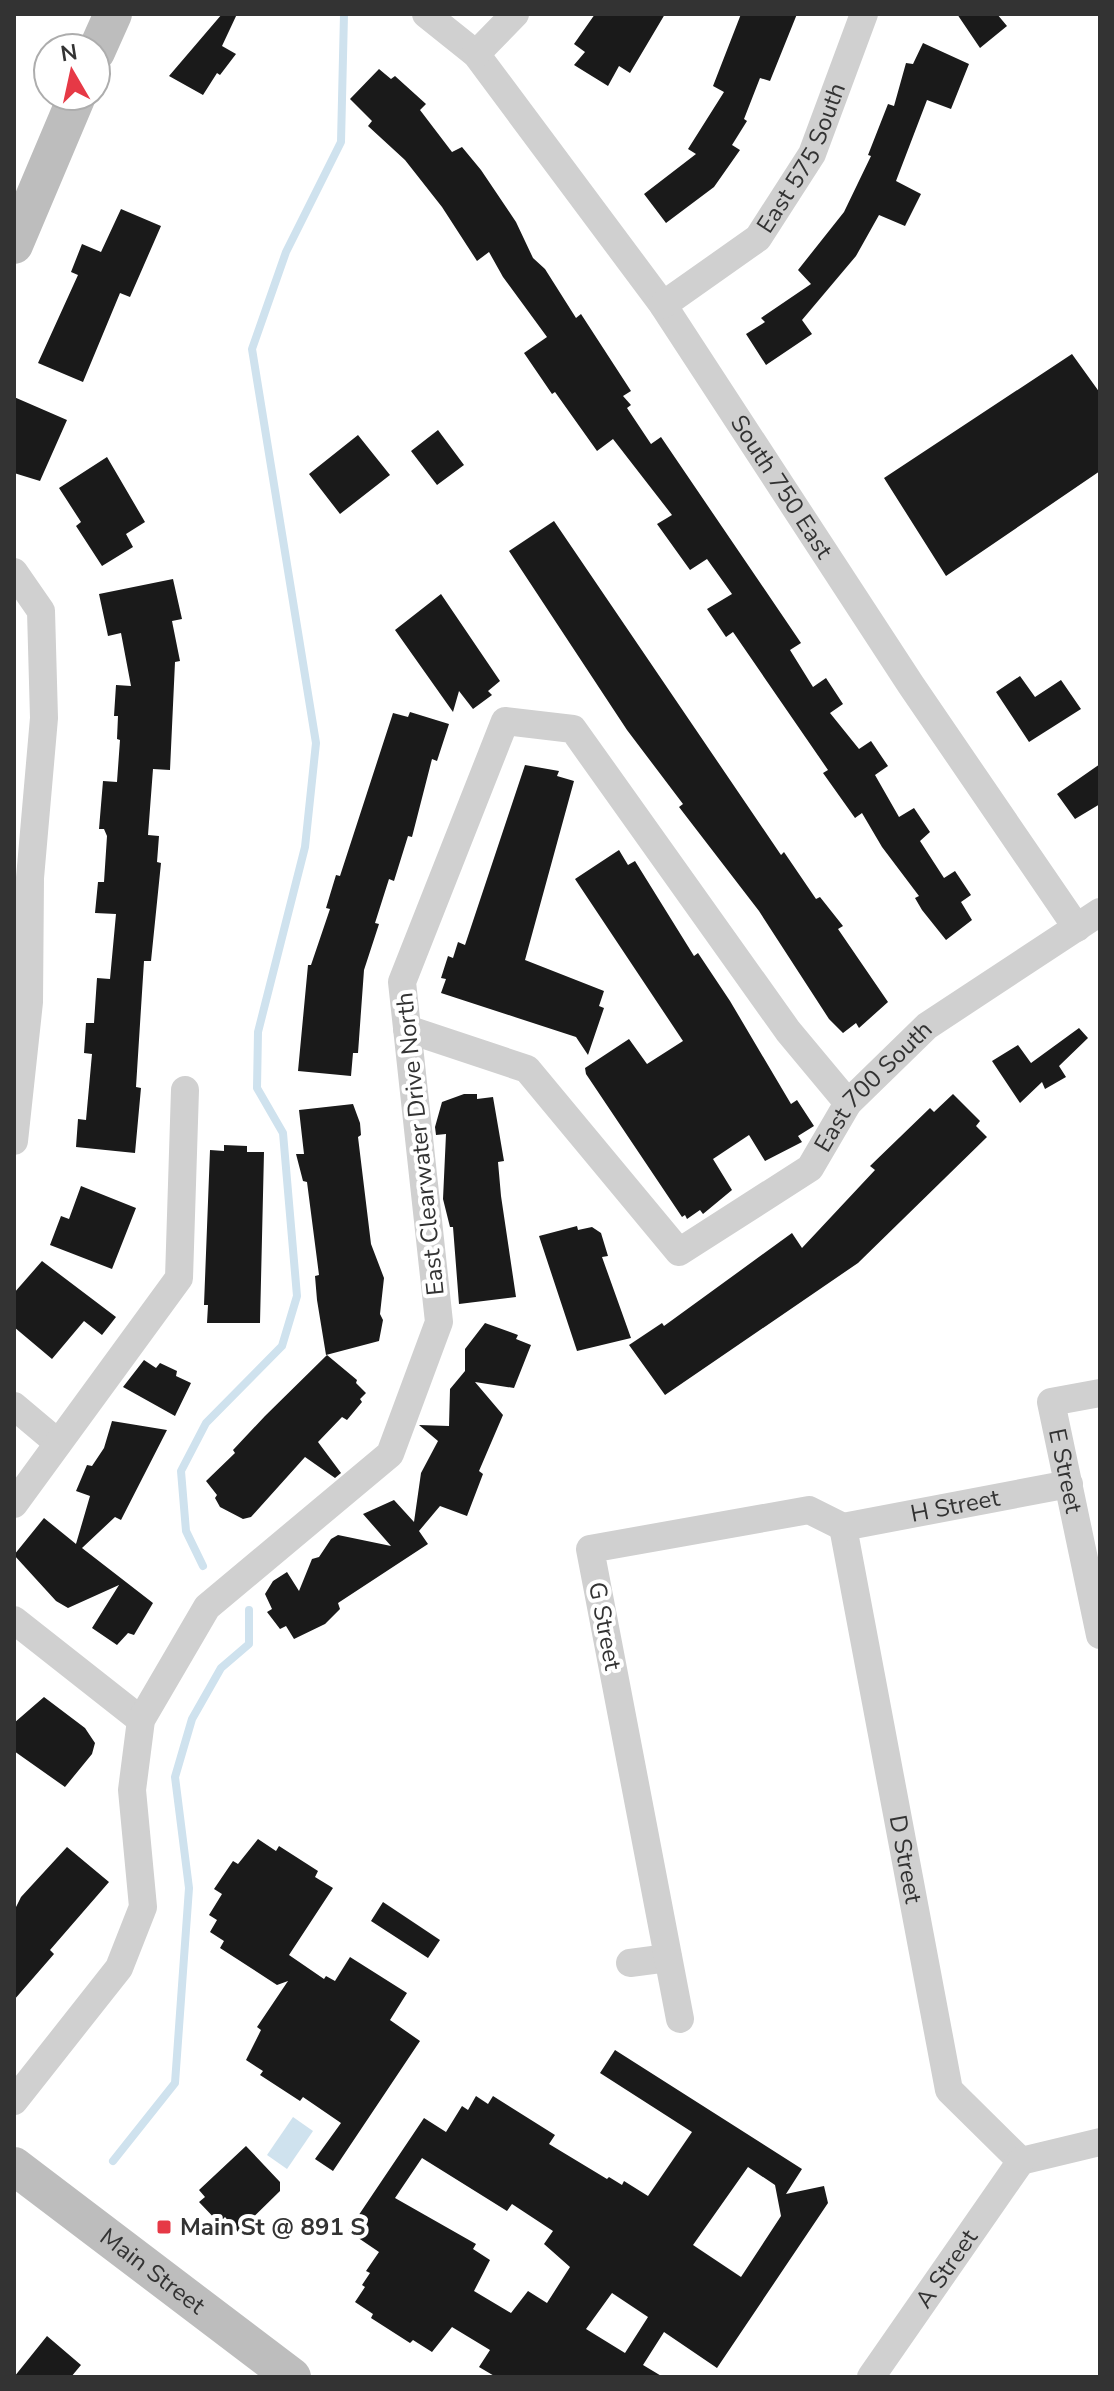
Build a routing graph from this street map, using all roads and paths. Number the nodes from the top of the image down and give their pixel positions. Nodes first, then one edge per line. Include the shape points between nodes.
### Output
1 (426, 14) edge
2 (515, 14) edge
3 (864, 14) edge
4 (476, 54) junction
5 (70, 112) edge
6 (14, 245) edge
7 (663, 305) junction
8 (14, 572) edge
9 (22, 877) edge
10 (1088, 920) edge
11 (407, 1029) junction
12 (185, 1090) dead end
13 (848, 1103) junction
14 (14, 1141) edge
15 (1100, 1393) edge
16 (14, 1406) edge
17 (58, 1443) junction
18 (1069, 1484) junction
19 (14, 1504) edge
20 (843, 1527) junction
21 (14, 1620) edge
22 (1100, 1635) edge
23 (141, 1720) junction
24 (668, 1958) junction
25 (630, 1963) dead end
26 (680, 2019) dead end
27 (14, 2101) edge
28 (1100, 2142) edge
29 (1021, 2161) junction
30 (14, 2166) edge
31 (292, 2377) edge
32 (871, 2377) edge

1 - 4 street, South 750 East
2 - 4 street
3 - 7 street, East 575 South via 812,154 758,238
4 - 7 street, South 750 East
5 - 6 main road
7 - 10 street, South 750 East via 911,685
8 - 9 street via 41,611 44,718
9 - 14 street via 29,1002
10 - 13 street, East 700 South via 927,1026
11 - 13 street, East 700 South via 527,1069 679,1252 810,1168
11 - 13 street, East Clearwater Drive North via 402,982 505,721 573,729 788,1031
11 - 23 street, East Clearwater Drive North via 439,1322 390,1454 207,1607
12 - 17 street via 179,1278
15 - 18 street, E Street via 1051,1402
16 - 17 street
17 - 19 street
18 - 20 street, H Street
18 - 22 street, E Street
20 - 24 street, G Street via 809,1510 590,1549
20 - 29 street, D Street via 949,2090
21 - 23 street
23 - 27 street via 132,1790 143,1907 119,1968
24 - 25 street
24 - 26 street, G Street
28 - 29 street
29 - 32 street, A Street
30 - 31 main road, Main Street

